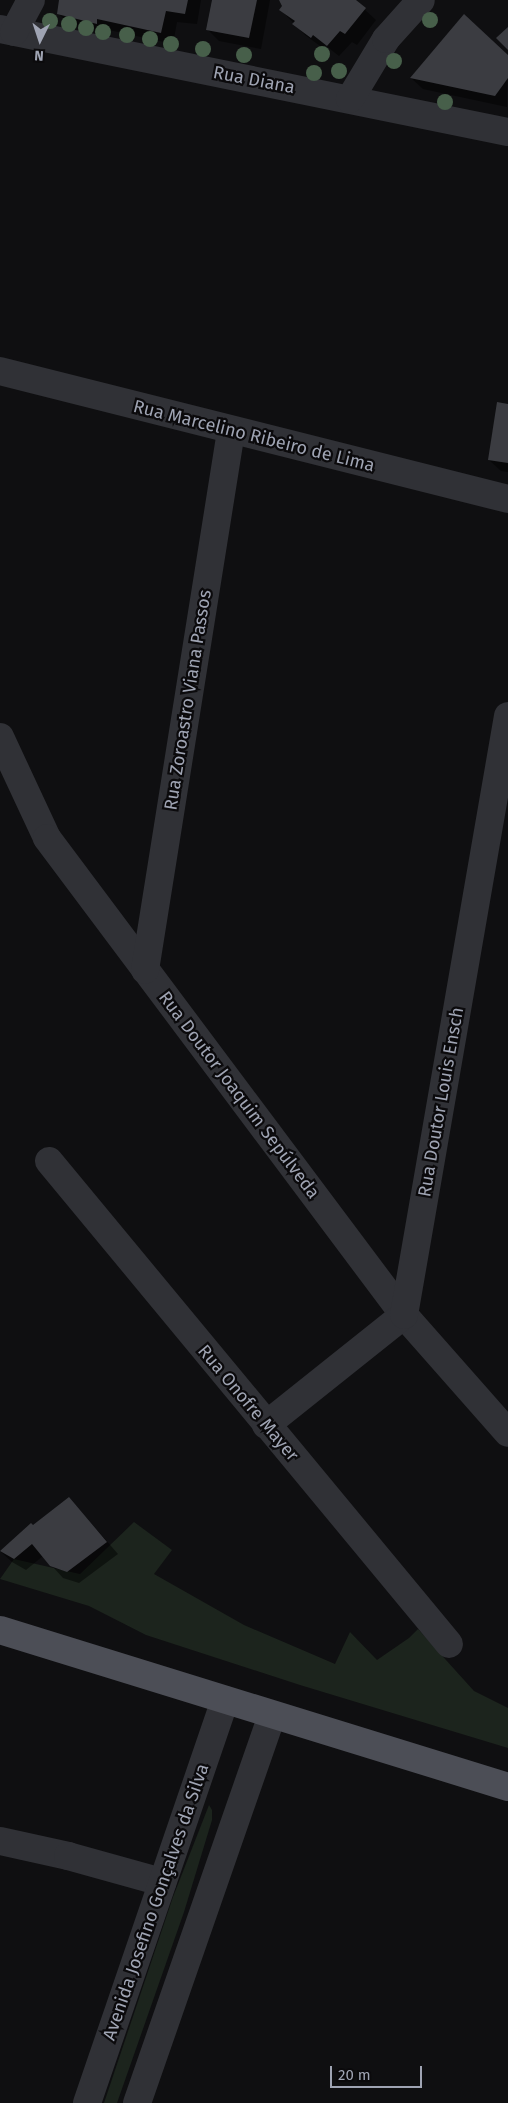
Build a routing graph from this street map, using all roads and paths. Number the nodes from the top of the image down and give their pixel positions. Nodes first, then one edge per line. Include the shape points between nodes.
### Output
1 (31, 0) edge
2 (421, 0) edge
3 (7, 31) edge
4 (350, 99) junction
5 (508, 132) edge
6 (0, 371) edge
7 (231, 431) junction
8 (508, 499) edge
9 (508, 716) edge
10 (0, 737) edge
11 (146, 970) junction
12 (49, 1161) dead end
13 (404, 1315) junction
14 (266, 1425) junction
15 (508, 1433) edge
16 (0, 1630) edge
17 (450, 1644) dead end
18 (225, 1700) junction
19 (272, 1715) junction
20 (508, 1788) edge
21 (0, 1841) edge
22 (162, 1882) junction
23 (87, 2103) edge
24 (137, 2103) edge

1 - 3 street
2 - 4 street via 386,39
3 - 4 street, Rua Diana
4 - 5 street, Rua Diana
6 - 7 street, Rua Marcelino Ribeiro de Lima
7 - 8 street, Rua Marcelino Ribeiro de Lima
7 - 11 street, Rua Zoroastro Viana Passos
9 - 13 street, Rua Doutor Louis Ensch
10 - 11 street, Rua Doutor Joaquim Sepúlveda via 46,838
11 - 13 street, Rua Doutor Joaquim Sepúlveda
12 - 14 street, Rua Onofre Mayer
13 - 14 street
13 - 15 street, Rua Doutor Joaquim Sepúlveda
14 - 17 street, Rua Onofre Mayer
16 - 18 main road
18 - 19 main road
18 - 22 street, Avenida Josefino Gonçalves da Silva
19 - 20 main road
19 - 24 street
21 - 22 street
22 - 23 street, Avenida Josefino Gonçalves da Silva

